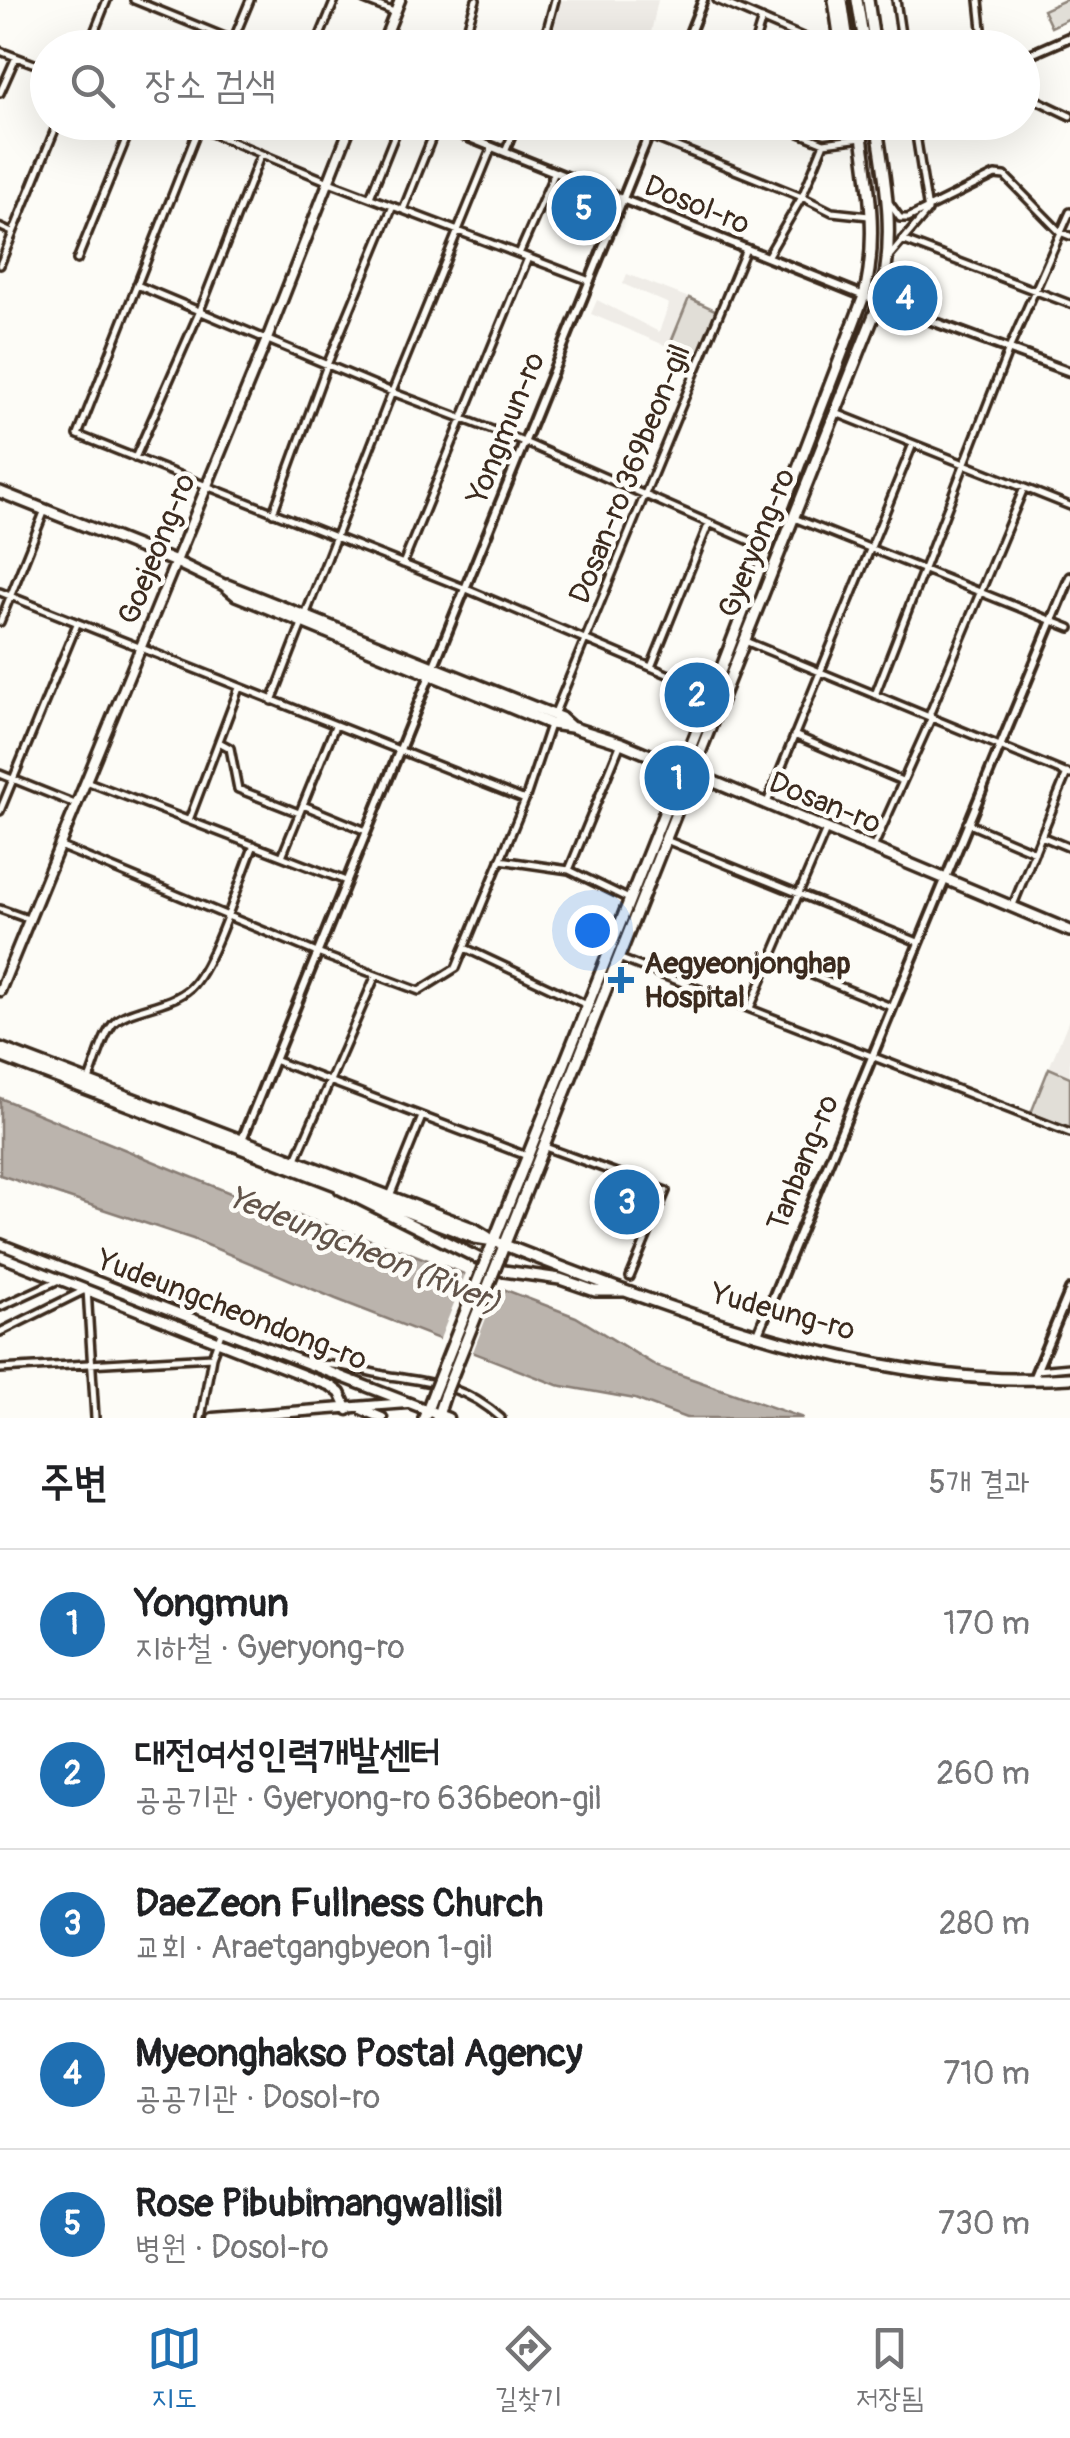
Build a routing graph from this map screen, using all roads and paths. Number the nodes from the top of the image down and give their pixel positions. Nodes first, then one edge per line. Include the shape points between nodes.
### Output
1 (107, 0) edge
2 (134, 0) edge
3 (250, 0) edge
4 (336, 0) edge
5 (364, 0) edge
6 (400, 0) edge
7 (476, 0) edge
8 (553, 0) edge
9 (703, 0) edge
10 (717, 0) edge
11 (834, 0) edge
12 (842, 0) edge
13 (858, 0) edge
14 (868, 0) edge
15 (896, 0) edge
16 (979, 0) edge
17 (395, 12) junction
18 (762, 19) junction
19 (95, 30) edge
20 (208, 30) edge
21 (237, 30) edge
22 (323, 30) edge
23 (388, 30) edge
24 (467, 30) edge
25 (546, 30) edge
26 (691, 30) edge
27 (759, 30) edge
28 (787, 30) edge
29 (838, 30) edge
30 (846, 30) edge
31 (862, 30) edge
32 (872, 30) edge
33 (900, 30) edge
34 (982, 30) edge
35 (1070, 37) edge
36 (1040, 50) edge
37 (0, 51) edge
38 (16, 57) junction
39 (30, 62) edge
40 (0, 94) edge
41 (1040, 102) edge
42 (1070, 116) edge
43 (51, 140) edge
44 (126, 140) edge
45 (194, 140) edge
46 (232, 140) edge
47 (345, 140) edge
48 (393, 140) edge
49 (427, 140) edge
50 (474, 140) edge
51 (510, 140) edge
52 (646, 140) edge
53 (658, 140) edge
54 (819, 140) edge
55 (829, 140) edge
56 (862, 140) edge
57 (879, 140) edge
58 (917, 140) edge
59 (824, 142) junction
60 (492, 147) junction
61 (505, 153) junction
62 (261, 154) junction
63 (555, 172) junction
64 (329, 182) junction
65 (370, 197) junction
66 (802, 197) junction
67 (623, 200) junction
68 (889, 203) junction
69 (393, 206) junction
70 (403, 210) junction
71 (928, 211) junction
72 (1070, 212) edge
73 (872, 216) junction
74 (0, 227) edge
75 (13, 232) junction
76 (458, 232) junction
77 (1060, 232) junction
78 (1070, 236) edge
79 (902, 240) junction
80 (746, 249) junction
81 (520, 254) junction
82 (767, 257) junction
83 (528, 258) junction
84 (888, 259) junction
85 (78, 260) dead end
86 (0, 266) edge
87 (590, 281) junction
88 (137, 285) junction
89 (1034, 290) junction
90 (864, 296) junction
91 (880, 300) junction
92 (1070, 304) edge
93 (198, 313) junction
94 (267, 340) junction
95 (1008, 349) junction
96 (326, 365) junction
97 (1070, 372) edge
98 (392, 392) junction
99 (836, 413) junction
100 (462, 418) junction
101 (524, 442) junction
102 (913, 444) junction
103 (135, 458) junction
104 (964, 464) junction
105 (206, 487) junction
106 (1024, 488) junction
107 (0, 492) edge
108 (645, 495) junction
109 (1070, 506) edge
110 (45, 510) junction
111 (272, 513) junction
112 (794, 518) junction
113 (709, 523) junction
114 (336, 538) junction
115 (871, 547) junction
116 (768, 550) junction
117 (176, 562) junction
118 (403, 564) junction
119 (924, 568) junction
120 (1070, 577) edge
121 (464, 588) junction
122 (0, 592) edge
123 (981, 592) junction
124 (10, 596) junction
125 (304, 618) junction
126 (1052, 621) junction
127 (0, 622) edge
128 (77, 623) junction
129 (1070, 628) edge
130 (586, 640) junction
131 (745, 642) junction
132 (140, 649) junction
133 (651, 667) junction
134 (431, 669) junction
135 (820, 672) junction
136 (239, 688) junction
137 (712, 693) junction
138 (875, 695) junction
139 (272, 701) junction
140 (552, 719) junction
141 (932, 719) junction
142 (335, 726) junction
143 (794, 735) junction
144 (218, 742) junction
145 (620, 743) junction
146 (999, 746) junction
147 (398, 750) junction
148 (680, 770) junction
149 (0, 774) edge
150 (1068, 774) edge
151 (692, 775) junction
152 (13, 779) junction
153 (86, 780) junction
154 (903, 782) junction
155 (525, 800) junction
156 (75, 804) junction
157 (303, 805) junction
158 (766, 806) junction
159 (0, 810) edge
160 (300, 813) junction
161 (189, 820) junction
162 (967, 823) junction
163 (826, 830) junction
164 (366, 831) junction
165 (1041, 836) junction
166 (666, 840) junction
167 (254, 845) junction
168 (59, 846) junction
169 (1070, 848) edge
170 (872, 850) junction
171 (1035, 852) junction
172 (282, 856) junction
173 (500, 860) junction
174 (570, 870) junction
175 (944, 878) junction
176 (346, 881) junction
177 (800, 893) junction
178 (629, 898) junction
179 (1012, 907) junction
180 (0, 908) edge
181 (225, 915) junction
182 (28, 919) junction
183 (1070, 931) edge
184 (918, 942) junction
185 (464, 948) junction
186 (317, 953) junction
187 (619, 958) junction
188 (772, 959) junction
189 (376, 975) junction
190 (0, 991) edge
191 (587, 1005) junction
192 (891, 1007) junction
193 (750, 1008) junction
194 (0, 1048) edge
195 (872, 1055) junction
196 (0, 1056) edge
197 (274, 1060) junction
198 (88, 1082) junction
199 (332, 1082) junction
200 (422, 1117) junction
201 (1070, 1133) edge
202 (240, 1144) junction
203 (544, 1147) junction
204 (527, 1156) junction
205 (295, 1162) junction
206 (330, 1182) junction
207 (390, 1196) junction
208 (0, 1244) edge
209 (500, 1244) junction
210 (0, 1256) edge
211 (630, 1277) dead end
212 (62, 1278) junction
213 (87, 1289) junction
214 (629, 1290) junction
215 (1070, 1290) edge
216 (0, 1307) edge
217 (222, 1330) junction
218 (0, 1332) edge
219 (756, 1337) junction
220 (218, 1340) junction
221 (212, 1356) junction
222 (92, 1364) junction
223 (311, 1364) junction
224 (1070, 1366) edge
225 (0, 1370) edge
226 (1034, 1375) junction
227 (1070, 1378) edge
228 (440, 1392) junction
229 (413, 1404) junction
230 (359, 1409) junction
231 (348, 1410) junction
232 (426, 1414) edge
233 (441, 1417) edge
234 (95, 1418) edge
235 (201, 1418) edge
236 (214, 1418) edge
237 (382, 1418) edge
238 (409, 1418) edge
239 (502, 1418) edge

1 - 19 street
2 - 20 street
3 - 21 street
4 - 22 street
5 - 17 street
6 - 17 main road
7 - 24 street
8 - 25 street
9 - 26 street
10 - 18 street
11 - 29 main road
12 - 30 main road
13 - 31 main road
14 - 32 main road
15 - 33 street
16 - 34 street
17 - 23 main road
18 - 27 street
18 - 28 street
35 - 36 street
37 - 38 street
38 - 39 street
38 - 40 street
41 - 42 street
43 - 75 street
44 - 85 street
45 - 88 street
46 - 62 street
47 - 64 main road, Goejeong-ro
48 - 65 street
49 - 70 street, Dosol-ro
50 - 60 street, Dosol-ro
51 - 61 street
52 - 67 street, Yongmun-ro
53 - 66 street
54 - 59 street
55 - 59 street
56 - 73 main road, Gyeryong-ro
57 - 68 main road, Gyeryong-ro
58 - 71 street
59 - 66 street, Dosol-ro
60 - 61 street, Dosol-ro
60 - 76 street
61 - 63 street, Dosol-ro
62 - 64 street
62 - 93 street
63 - 67 street, Dosol-ro
63 - 81 street
64 - 65 street
64 - 94 main road, Goejeong-ro
65 - 69 street
66 - 73 street via 832,212
66 - 82 street, Dosol-ro
67 - 80 street, Dosol-ro
67 - 87 street, Yongmun-ro
68 - 71 street via 904,219
68 - 84 main road, Gyeryong-ro
69 - 70 street
69 - 96 street
70 - 76 street
71 - 77 street via 1004,176
71 - 79 street
72 - 77 street
73 - 90 main road, Gyeryong-ro
74 - 75 street
75 - 86 street
76 - 81 street
76 - 98 street
77 - 78 street
77 - 89 street
79 - 84 street
79 - 89 street
80 - 82 street, Dosol-ro
80 - 108 street, Dosan-ro 369beon-gil
81 - 83 street
82 - 90 street, Dosol-ro
83 - 87 street
83 - 100 street
84 - 91 main road, Gyeryong-ro
87 - 101 street, Yongmun-ro
88 - 93 street
88 - 103 street via 78,435
89 - 92 street
89 - 95 street
90 - 91 street, Dosol-ro
90 - 116 main road, Gyeryong-ro
91 - 95 street, Dosol-ro
91 - 99 main road, Gyeryong-ro
93 - 94 street
93 - 103 street
94 - 96 street
94 - 105 main road, Goejeong-ro
95 - 97 street, Dosol-ro
95 - 104 street
96 - 98 street
96 - 111 street
98 - 100 street
98 - 114 street
99 - 102 street
99 - 112 main road, Gyeryong-ro
100 - 101 street
100 - 118 street
101 - 108 street
101 - 121 street, Yongmun-ro
102 - 104 street
102 - 115 street
103 - 105 street
104 - 106 street
104 - 119 street
105 - 111 street
105 - 117 main road, Goejeong-ro
106 - 109 street
106 - 123 street
107 - 110 main road, Dosan-ro
108 - 113 street
108 - 130 street, Dosan-ro 369beon-gil
110 - 117 main road, Dosan-ro
110 - 124 street
111 - 114 street
112 - 115 street
112 - 131 main road, Gyeryong-ro
113 - 116 street
113 - 133 street
114 - 118 street
114 - 125 street
115 - 119 street
115 - 135 street
116 - 137 main road, Gyeryong-ro
117 - 125 main road, Dosan-ro via 236,595
117 - 132 main road, Goejeong-ro
118 - 121 street
119 - 123 street
119 - 138 street
120 - 126 street, Tanbang-ro
121 - 130 street
121 - 134 street, Yongmun-ro
122 - 124 street
123 - 126 street
123 - 141 street
124 - 127 street
124 - 128 street
125 - 134 main road, Dosan-ro
125 - 139 street
126 - 129 street
126 - 146 street, Tanbang-ro
128 - 132 street
128 - 152 street
130 - 133 street
130 - 140 street, Dosan-ro 369beon-gil
131 - 135 street
131 - 151 main road, Gyeryong-ro
132 - 136 street
132 - 153 main road, Goejeong-ro
133 - 137 street
134 - 140 main road, Dosan-ro
134 - 147 street, Yongmun-ro
135 - 138 street
135 - 143 street
136 - 139 street
136 - 144 street
137 - 148 main road, Gyeryong-ro
138 - 141 street
139 - 142 street
140 - 145 main road, Dosan-ro
140 - 155 street, Dosan-ro 369beon-gil
141 - 146 street
141 - 154 street
142 - 147 street
142 - 157 street
143 - 154 street
143 - 158 street
144 - 160 street via 230,748 238,789
144 - 161 street
145 - 148 main road, Dosan-ro
145 - 174 street
146 - 150 street
146 - 162 street, Tanbang-ro
147 - 155 street
147 - 164 street, Yongmun-ro
148 - 151 main road, Dosan-ro
148 - 178 main road, Gyeryong-ro
149 - 152 street
150 - 165 street
151 - 158 main road, Dosan-ro
151 - 166 main road, Gyeryong-ro
152 - 156 street
152 - 159 street
153 - 156 main road, Goejeong-ro
153 - 161 street
154 - 170 street
155 - 173 street, Dosan-ro 369beon-gil
156 - 168 main road, Goejeong-ro
157 - 160 street
157 - 164 street
158 - 163 main road, Dosan-ro
160 - 172 street
161 - 167 street
162 - 171 street
162 - 175 street, Tanbang-ro
163 - 170 main road, Dosan-ro
163 - 177 street
164 - 176 street, Yongmun-ro
165 - 169 street
165 - 171 street
166 - 177 street
166 - 187 main road, Gyeryong-ro
167 - 172 street
167 - 181 street
168 - 181 street
168 - 182 main road, Goejeong-ro
170 - 175 main road, Dosan-ro
171 - 179 street
172 - 176 street
173 - 174 street
173 - 185 street, Dosan-ro 369beon-gil
174 - 178 street
175 - 179 main road, Dosan-ro
175 - 184 street, Tanbang-ro
176 - 186 street, Yongmun-ro
177 - 184 street
177 - 188 street
178 - 191 main road, Gyeryong-ro
179 - 183 main road, Dosan-ro
180 - 182 street
181 - 186 street
181 - 198 street via 204,972 170,1001 125,1014 112,1025
182 - 190 main road, Goejeong-ro
184 - 192 street, Tanbang-ro
185 - 189 street, Dosan-ro 369beon-gil via 456,968 420,991
185 - 191 street
186 - 189 street
186 - 197 street, Yongmun-ro
187 - 193 street
187 - 203 main road, Gyeryong-ro
188 - 192 street
188 - 193 street
189 - 199 street
191 - 204 main road, Gyeryong-ro
192 - 195 street, Tanbang-ro
193 - 195 street
194 - 198 main road, Yudeung-ro
195 - 201 street
195 - 219 street, Tanbang-ro
196 - 202 main road, Yudeung-ro
197 - 199 street
197 - 202 street, Yongmun-ro
198 - 202 main road, Yudeung-ro
199 - 200 street
199 - 205 street
200 - 204 street
200 - 207 street
202 - 205 main road, Yudeung-ro
202 - 206 main road, Yudeung-ro
203 - 209 main road, Gyeryong-ro
203 - 211 street via 666,1190
204 - 209 main road, Gyeryong-ro
205 - 207 main road, Yudeung-ro
206 - 209 main road, Yudeung-ro
206 - 214 main road via 504,1271 595,1291
207 - 209 main road, Yudeung-ro
208 - 217 main road, Yudeungcheondong-ro
209 - 214 main road, Yudeung-ro
209 - 228 main road, Gyeryong-ro, bridge
210 - 212 main road, Yudeungcheondong-ro
212 - 213 main road, Yudeungcheondong-ro
212 - 216 street
213 - 218 street
213 - 220 main road, Yudeungcheondong-ro
213 - 222 street
214 - 219 main road, Yudeung-ro
215 - 226 street
217 - 220 street
217 - 223 main road, Yudeungcheondong-ro
219 - 226 main road, Yudeung-ro via 974,1378
220 - 221 street
220 - 231 main road, Yudeungcheondong-ro via 330,1386
221 - 222 street
221 - 235 street
222 - 225 street
222 - 234 street
223 - 229 main road, Yudeungcheondong-ro
223 - 239 street via 423,1379 468,1394
224 - 226 street
226 - 227 main road, Yudeung-ro
228 - 232 main road, Gyeryong-ro
228 - 233 main road, Gyeryong-ro
229 - 230 main road
229 - 232 main road, Yudeungcheondong-ro
229 - 238 main road
230 - 231 main road
230 - 237 main road
231 - 236 main road
232 - 233 main road, Yudeungcheondong-ro

